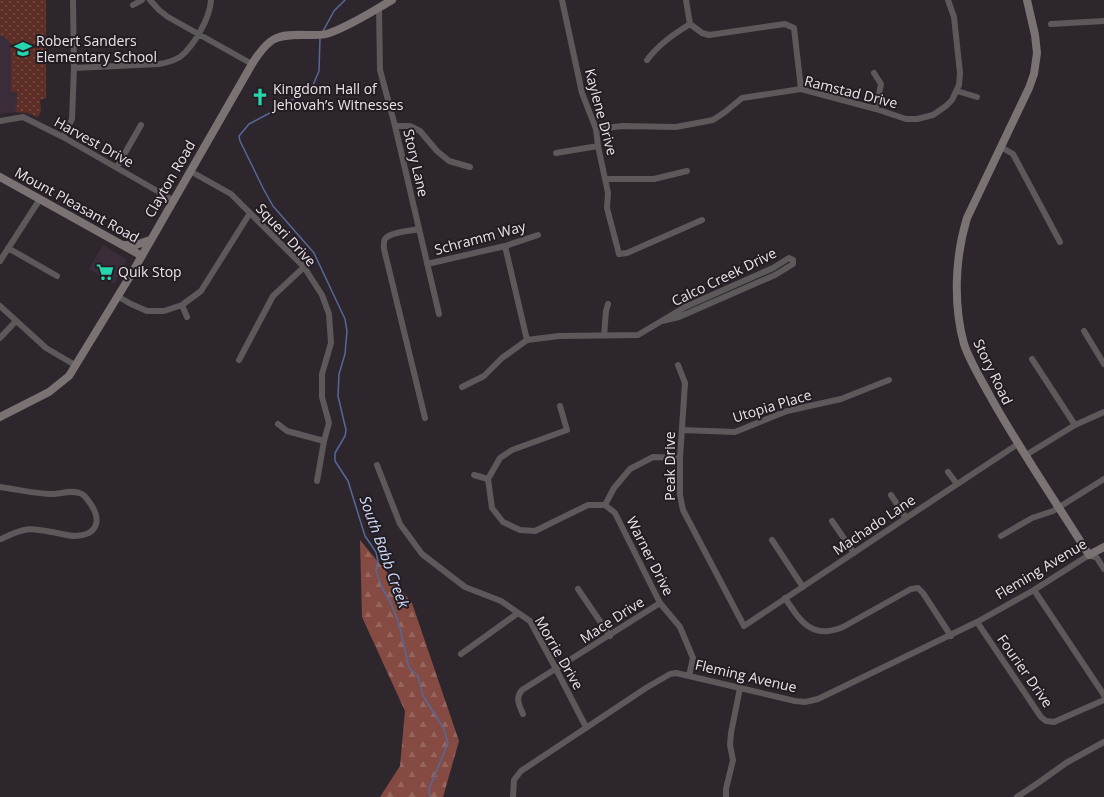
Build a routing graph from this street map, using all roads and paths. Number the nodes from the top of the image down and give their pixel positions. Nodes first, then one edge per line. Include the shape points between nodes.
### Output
1 (73, 0) edge
2 (142, 0) edge
3 (150, 0) edge
4 (211, 0) edge
5 (392, 0) edge
6 (562, 0) edge
7 (686, 0) edge
8 (948, 0) edge
9 (1027, 0) edge
10 (133, 5) dead end
11 (379, 7) junction
12 (1104, 21) edge
13 (690, 24) junction
14 (1051, 24) dead end
15 (198, 34) junction
16 (647, 60) dead end
17 (252, 64) junction
18 (74, 68) junction
19 (874, 73) dead end
20 (801, 89) junction
21 (957, 91) junction
22 (977, 97) dead end
23 (876, 109) junction
24 (0, 121) edge
25 (141, 125) dead end
26 (395, 126) junction
27 (596, 129) junction
28 (63, 137) junction
29 (598, 146) junction
30 (1000, 147) junction
31 (556, 153) dead end
32 (117, 167) junction
33 (470, 167) dead end
34 (190, 171) junction
35 (687, 171) dead end
36 (0, 177) edge
37 (606, 179) junction
38 (40, 199) junction
39 (173, 200) junction
40 (250, 213) junction
41 (702, 220) dead end
42 (419, 229) junction
43 (538, 235) dead end
44 (150, 240) junction
45 (1060, 242) dead end
46 (121, 245) junction
47 (505, 246) junction
48 (8, 248) junction
49 (142, 256) junction
50 (0, 261) edge
51 (427, 264) junction
52 (304, 267) junction
53 (56, 276) dead end
54 (117, 296) junction
55 (608, 304) dead end
56 (0, 306) edge
57 (182, 306) junction
58 (439, 314) dead end
59 (187, 317) dead end
60 (16, 321) junction
61 (662, 321) junction
62 (1084, 331) dead end
63 (604, 336) junction
64 (0, 338) edge
65 (527, 340) junction
66 (1032, 359) dead end
67 (238, 360) dead end
68 (1104, 364) edge
69 (75, 365) junction
70 (678, 365) dead end
71 (889, 380) dead end
72 (462, 387) dead end
73 (560, 406) dead end
74 (1104, 412) edge
75 (0, 417) edge
76 (425, 418) dead end
77 (278, 424) dead end
78 (1075, 425) junction
79 (682, 430) junction
80 (324, 441) junction
81 (1018, 444) junction
82 (1026, 455) junction
83 (680, 458) junction
84 (377, 465) dead end
85 (948, 472) dead end
86 (474, 475) dead end
87 (488, 479) junction
88 (1104, 479) edge
89 (317, 480) dead end
90 (957, 484) junction
91 (0, 487) edge
92 (891, 495) dead end
93 (605, 505) junction
94 (1059, 507) junction
95 (906, 518) junction
96 (832, 521) dead end
97 (1001, 536) dead end
98 (1, 539) dead end
99 (772, 540) dead end
100 (1104, 547) edge
101 (854, 553) junction
102 (1090, 555) junction
103 (1104, 569) edge
104 (803, 587) junction
105 (578, 589) dead end
106 (1034, 590) junction
107 (785, 598) junction
108 (660, 603) junction
109 (518, 613) junction
110 (977, 622) junction
111 (744, 626) joint
112 (610, 636) junction
113 (950, 636) junction
114 (461, 654) dead end
115 (556, 669) junction
116 (689, 676) junction
117 (740, 688) junction
118 (1104, 695) edge
119 (1104, 700) edge
120 (523, 714) dead end
121 (586, 727) junction
122 (1104, 742) edge
123 (512, 797) edge
124 (726, 797) edge
125 (1017, 797) edge

1 - 18 street
2 - 10 street
3 - 15 street via 168,17
4 - 15 street via 207,17
5 - 11 street, Clayton Road
6 - 27 street, Kaylene Drive via 582,93
7 - 13 street
8 - 21 street, Ramstad Drive via 954,17 960,67
9 - 30 street, Story Road via 1035,35 1036,65 1029,88
11 - 17 street, Clayton Road via 343,27 322,35 290,35 275,38 263,48
11 - 26 street, Story Lane via 380,70
12 - 14 street
13 - 16 street via 656,49
13 - 20 street via 709,35 785,24 794,28
15 - 17 street
15 - 18 street via 188,50 171,62
17 - 34 street, Clayton Road
18 - 28 street via 72,119
19 - 23 street via 881,84
20 - 23 street, Ramstad Drive
20 - 27 street, Ramstad Drive via 742,98 713,120 676,127 623,126
21 - 22 street
21 - 23 street, Ramstad Drive via 946,106 925,118 906,119
24 - 28 street, Harvest Drive via 23,117
25 - 32 street
26 - 33 street via 415,128 449,161
26 - 42 street, Story Lane
27 - 29 street, Kaylene Drive
28 - 32 street, Harvest Drive
29 - 31 street
29 - 37 street, Kaylene Drive
30 - 45 street via 1013,154
30 - 81 street, Story Road via 962,234 957,300 961,332 967,352
32 - 39 street, Harvest Drive
34 - 39 street, Clayton Road
34 - 40 street, Squeri Drive via 231,194
35 - 37 street via 654,179
36 - 38 street, Mount Pleasant Road
37 - 41 street, Kaylene Drive via 607,208 619,254 627,253
38 - 46 street, Mount Pleasant Road
38 - 48 street
39 - 44 street, Clayton Road
40 - 52 street, Squeri Drive
40 - 57 street via 201,291
42 - 51 street, Story Lane
42 - 76 street via 392,234 386,237 383,243
43 - 47 street, Schramm Way
44 - 46 street via 136,245
44 - 49 street, Clayton Road
46 - 49 street, Mount Pleasant Road
47 - 51 street, Schramm Way
47 - 65 street
48 - 50 street
48 - 53 street
49 - 54 street, Clayton Road
51 - 58 street, Story Lane
52 - 67 street via 273,296
52 - 80 street, Squeri Drive via 322,295 328,314 331,343 322,374 322,397 328,423
54 - 57 street via 146,311
54 - 69 street, Clayton Road
55 - 63 street
56 - 60 street
57 - 59 street
60 - 64 street
60 - 69 street via 46,348
61 - 61 street, Calco Creek Drive via 679,317 775,276 793,264 793,260 789,258 773,268 685,306
61 - 63 street, Calco Creek Drive via 638,335
62 - 68 street
63 - 65 street, Calco Creek Drive via 559,336
65 - 72 street, Calco Creek Drive via 502,358 484,376
66 - 78 street
69 - 75 street, Clayton Road via 65,380 50,392
70 - 79 street, Peak Drive via 685,383
71 - 79 street, Utopia Place via 841,399 787,411 735,432
73 - 87 street via 567,430 512,450 500,458
74 - 78 street
77 - 80 street via 287,432
78 - 82 street
79 - 83 street, Peak Drive
80 - 89 street, Squeri Drive
81 - 82 street, Story Road
81 - 90 street, Machado Lane
82 - 94 street, Story Road
83 - 93 street via 653,457 630,469 614,488
83 - 111 street, Peak Drive via 682,510
84 - 109 street, Morrie Drive via 400,524 422,554 465,587 501,601
85 - 90 street
86 - 87 street
87 - 93 street via 492,508 503,522 520,530 535,531 588,505
88 - 94 street
90 - 95 street, Machado Lane
91 - 98 street via 51,494 76,492 86,497 98,518 95,528 88,533 75,536 24,529
92 - 95 street
93 - 108 street, Warner Drive via 616,513
94 - 97 street via 1032,518
94 - 102 street, Story Road
95 - 101 street, Machado Lane
96 - 101 street
99 - 104 street
100 - 102 street, Fleming Avenue
101 - 104 street, Machado Lane
102 - 103 street via 1098,558
102 - 106 street, Fleming Avenue
104 - 107 street, Machado Lane
105 - 112 street
106 - 110 street, Fleming Avenue
106 - 118 street
107 - 111 street, Machado Lane
107 - 113 street via 803,624 822,632 833,632 911,589 918,588
108 - 112 street, Mace Drive
108 - 116 street, Warner Drive via 680,627 693,658
109 - 114 street
109 - 115 street, Morrie Drive via 530,622
110 - 113 street, Fleming Avenue
110 - 119 street, Fourier Drive via 1046,721 1054,722
112 - 115 street, Mace Drive
113 - 117 street, Fleming Avenue via 818,699 795,701
115 - 120 street, Mace Drive via 518,695
115 - 121 street, Morrie Drive
116 - 117 street, Fleming Avenue
116 - 121 street, Fleming Avenue via 670,674
117 - 124 street via 731,733 733,760
121 - 123 street, Fleming Avenue via 521,770 514,780
122 - 125 street via 1066,763

